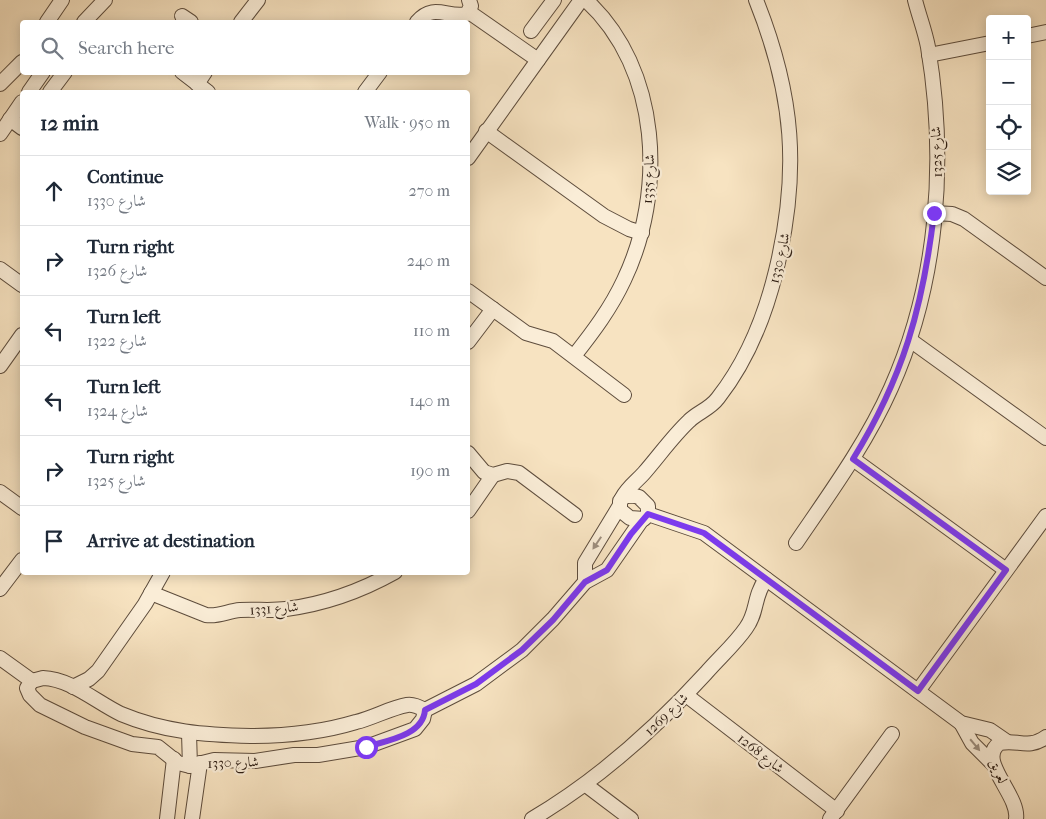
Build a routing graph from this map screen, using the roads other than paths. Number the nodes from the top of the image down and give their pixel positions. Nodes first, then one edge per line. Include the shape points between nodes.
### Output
1 (62, 0) edge
2 (105, 0) edge
3 (258, 0) edge
4 (554, 0) edge
5 (581, 0) edge
6 (586, 0) edge
7 (756, 0) edge
8 (915, 0) edge
9 (469, 6) edge
10 (48, 20) edge
11 (92, 20) edge
12 (243, 20) edge
13 (420, 20) edge
14 (531, 31) dead end
15 (1046, 32) edge
16 (1031, 35) edge
17 (986, 44) edge
18 (929, 55) junction
19 (538, 60) junction
20 (20, 64) edge
21 (41, 75) edge
22 (63, 75) edge
23 (188, 75) edge
24 (378, 75) edge
25 (203, 83) edge
26 (0, 84) edge
27 (30, 90) edge
28 (52, 90) edge
29 (367, 90) edge
30 (20, 105) edge
31 (10, 119) junction
32 (20, 126) edge
33 (486, 131) junction
34 (0, 134) edge
35 (470, 155) edge
36 (934, 213) junction
37 (642, 232) junction
38 (0, 269) edge
39 (1046, 278) edge
40 (20, 284) edge
41 (470, 292) edge
42 (493, 309) junction
43 (20, 336) edge
44 (470, 337) edge
45 (910, 340) junction
46 (5, 347) edge
47 (574, 356) junction
48 (0, 366) edge
49 (624, 395) dead end
50 (1046, 438) edge
51 (470, 456) edge
52 (853, 459) junction
53 (493, 475) junction
54 (642, 476) junction
55 (0, 492) edge
56 (641, 498) junction
57 (620, 503) junction
58 (20, 507) edge
59 (470, 508) edge
60 (576, 515) dead end
61 (1046, 516) edge
62 (645, 517) junction
63 (796, 543) dead end
64 (20, 563) edge
65 (1006, 570) junction
66 (161, 575) edge
67 (376, 577) edge
68 (766, 580) junction
69 (585, 582) junction
70 (0, 589) edge
71 (151, 593) junction
72 (0, 658) edge
73 (98, 671) junction
74 (32, 681) junction
75 (73, 687) junction
76 (918, 691) junction
77 (686, 695) junction
78 (90, 697) junction
79 (425, 710) junction
80 (961, 723) junction
81 (189, 733) junction
82 (892, 734) dead end
83 (1046, 737) edge
84 (1006, 741) junction
85 (174, 759) junction
86 (993, 764) junction
87 (195, 765) junction
88 (586, 785) junction
89 (834, 815) edge
90 (1018, 818) edge
91 (167, 819) edge
92 (192, 819) edge
93 (532, 819) edge
94 (631, 819) edge

1 - 10 street
2 - 11 street
3 - 12 street
4 - 14 street
5 - 19 street
6 - 37 street, شارع 1335 via 617,38 636,78 645,109 650,142 650,176
7 - 54 street, شارع 1330 via 776,58 788,114 792,170 783,241 765,308 738,368 712,404 689,421
8 - 18 street, شارع 1325
9 - 13 street via 464,15 444,11 430,13
9 - 19 street
15 - 16 street
17 - 18 street
18 - 36 street, شارع 1325 via 938,154
19 - 33 street
20 - 26 street
21 - 27 street
22 - 28 street
23 - 25 street
24 - 29 street
30 - 31 street
31 - 32 street
31 - 34 street
33 - 35 street
33 - 37 street via 604,216
36 - 39 street via 952,214 964,219
36 - 45 street, شارع 1325 via 924,286
37 - 47 street, شارع 1335 via 617,295
38 - 40 street
41 - 42 street
42 - 44 street
42 - 47 street via 526,333 549,339
43 - 46 street
45 - 50 street
45 - 52 street, شارع 1325 via 891,389
46 - 48 street
47 - 49 street
51 - 53 street via 481,470
52 - 63 street, شارع 1325
52 - 65 street
53 - 59 street
53 - 60 street via 507,471 519,473
54 - 56 street
54 - 57 street, شارع 1330 via 628,488
55 - 58 street
56 - 57 street via 631,495
56 - 62 street via 648,506
57 - 62 street via 626,516
57 -> 69 street, شارع 1330 via 585,563
61 - 65 street
62 - 68 street via 699,531
62 - 69 street via 607,570
64 - 70 street
65 - 76 street
66 - 71 street
67 - 71 street, شارع 1331 via 352,593 320,603 284,609 235,611 216,616
68 - 76 street
68 - 77 street, شارع 1269 via 758,592 754,614 746,628
69 - 79 street via 553,620 507,662 476,684
71 - 73 street
72 - 74 street
73 - 75 street
73 - 78 street
74 - 75 street, شارع 1330 via 50,678
74 - 85 street, شارع 1330 via 27,688 40,705 100,734 132,744 158,747
75 - 78 street, شارع 1330
76 - 80 street
77 - 88 street, شارع 1269
77 - 89 street, شارع 1268
78 - 81 street, شارع 1330 via 132,718
79 - 81 street, شارع 1330 via 405,705 354,723 295,734
79 - 87 street, شارع 1330 via 415,729 366,747 256,761 214,760
80 - 84 street via 990,730
80 -> 86 street via 972,743
81 - 87 street
82 - 89 street
83 - 84 street, لعريق via 1026,745
84 - 86 street, لعريق via 1000,742 993,750
85 - 87 street, شارع 1330
85 - 91 street
86 - 90 street, لعريق
87 - 92 street
88 - 93 street, شارع 1269
88 - 94 street

